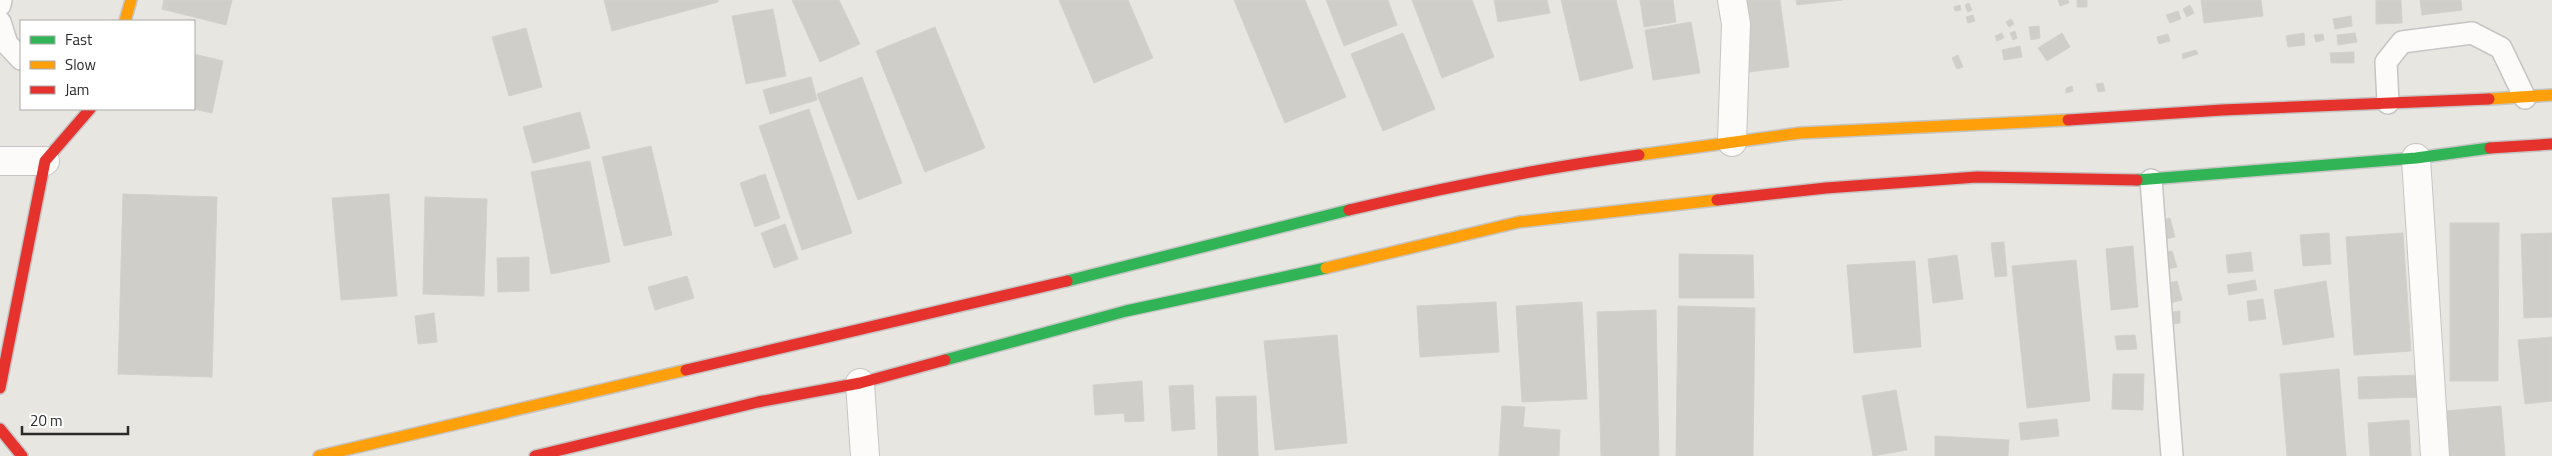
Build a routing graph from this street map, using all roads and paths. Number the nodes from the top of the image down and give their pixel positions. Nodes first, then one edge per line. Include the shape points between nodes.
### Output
1 (1, 0) edge
2 (131, 0) edge
3 (1732, 0) edge
4 (0, 6) edge
5 (125, 20) edge
6 (0, 22) edge
7 (9, 49) edge
8 (2552, 95) edge
9 (2525, 98) junction
10 (2388, 103) junction
11 (89, 110) edge
12 (1732, 142) junction
13 (2552, 144) edge
14 (2416, 158) junction
15 (0, 161) edge
16 (45, 161) junction
17 (2151, 180) junction
18 (860, 383) junction
19 (0, 388) edge
20 (0, 429) edge
21 (22, 456) edge
22 (319, 456) edge
23 (535, 456) edge
24 (866, 456) edge
25 (2172, 456) edge
26 (2435, 456) edge

1 - 4 lane
2 - 5 main road
3 - 12 street via 1736,24
6 - 7 lane
8 - 9 main road
9 - 10 main road
9 - 10 lane via 2501,48 2472,33 2402,42 2386,62
10 - 12 main road via 1800,133
11 - 16 main road
12 - 22 main road via 1566,164 1469,182 1086,277
13 - 14 main road via 2507,146
14 - 17 main road
14 - 26 street
15 - 16 street
16 - 19 main road
17 - 18 main road via 1976,177 1826,188 1519,222 1126,311
17 - 25 lane
18 - 23 main road via 758,402
18 - 24 street
20 - 21 main road

